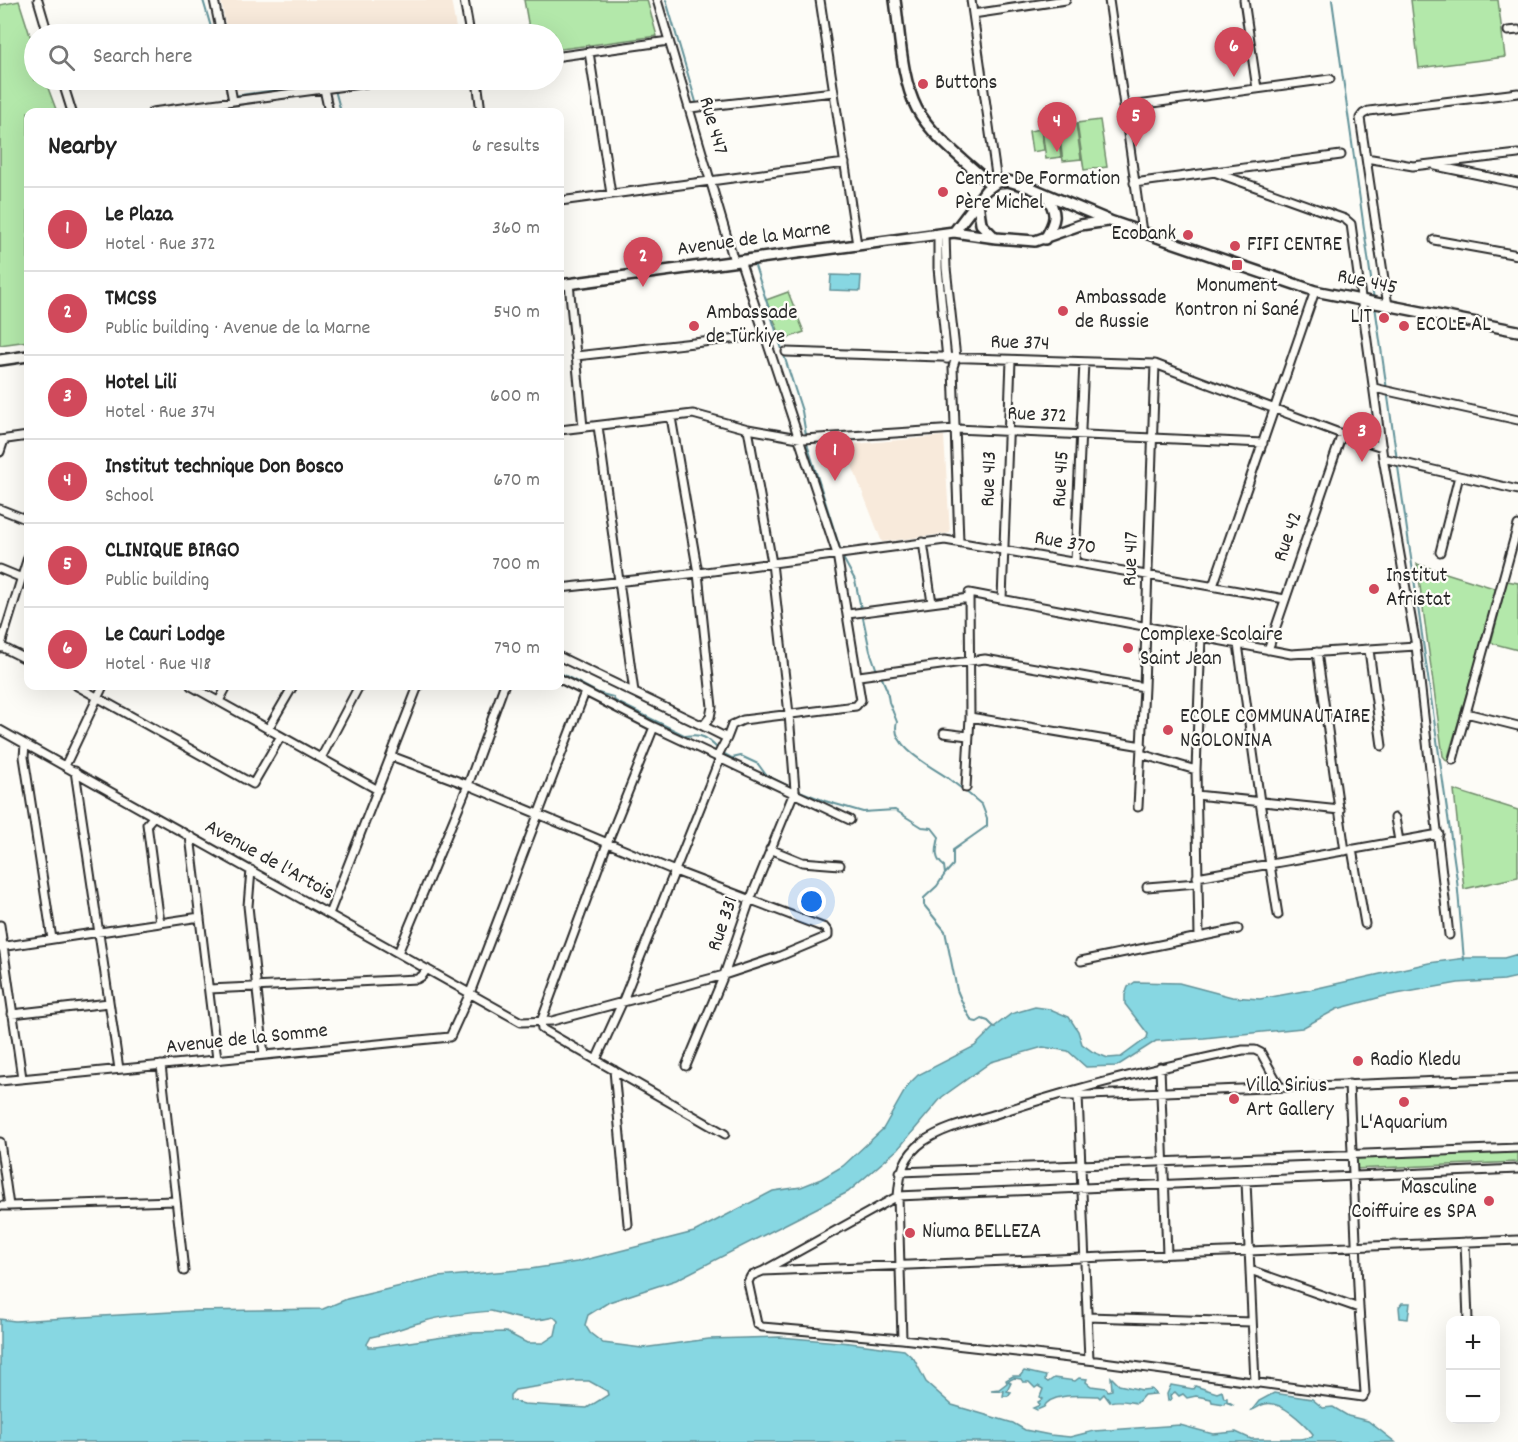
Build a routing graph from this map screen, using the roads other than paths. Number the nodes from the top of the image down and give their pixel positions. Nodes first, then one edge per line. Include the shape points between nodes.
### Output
1 (38, 0) edge
2 (214, 0) edge
3 (464, 0) edge
4 (657, 0) edge
5 (820, 0) edge
6 (895, 0) edge
7 (971, 0) edge
8 (1066, 0) edge
9 (1108, 0) edge
10 (1244, 0) edge
11 (973, 14) junction
12 (45, 24) edge
13 (218, 24) edge
14 (468, 24) edge
15 (1518, 30) edge
16 (1508, 31) dead end
17 (669, 41) junction
18 (589, 52) junction
19 (564, 56) edge
20 (1330, 79) dead end
21 (1257, 89) junction
22 (65, 90) edge
23 (231, 90) edge
24 (316, 90) edge
25 (324, 90) edge
26 (478, 90) edge
27 (834, 92) junction
28 (1518, 93) edge
29 (233, 101) junction
30 (1123, 107) junction
31 (71, 108) edge
32 (181, 108) edge
33 (328, 108) edge
34 (480, 108) edge
35 (690, 108) junction
36 (1518, 154) edge
37 (1341, 155) dead end
38 (1366, 158) junction
39 (845, 163) junction
40 (1428, 164) junction
41 (1214, 172) junction
42 (710, 181) junction
43 (1134, 183) junction
44 (1518, 183) edge
45 (994, 184) junction
46 (611, 194) junction
47 (1046, 195) junction
48 (564, 200) edge
49 (978, 202) junction
50 (1110, 221) junction
51 (1142, 232) junction
52 (946, 233) junction
53 (996, 238) junction
54 (1045, 239) junction
55 (1434, 240) dead end
56 (857, 245) junction
57 (1518, 255) edge
58 (737, 261) junction
59 (564, 284) edge
60 (1315, 291) junction
61 (1366, 302) junction
62 (1386, 306) junction
63 (1518, 332) edge
64 (766, 335) junction
65 (786, 352) dead end
66 (576, 356) junction
67 (24, 357) edge
68 (946, 357) junction
69 (956, 358) junction
70 (0, 360) edge
71 (1011, 360) junction
72 (1084, 362) junction
73 (1155, 364) junction
74 (952, 367) junction
75 (1374, 388) junction
76 (1274, 409) junction
77 (671, 417) junction
78 (1518, 420) edge
79 (598, 426) junction
80 (583, 427) junction
81 (564, 429) edge
82 (748, 429) junction
83 (956, 429) junction
84 (1008, 431) junction
85 (1342, 434) junction
86 (1081, 435) junction
87 (24, 437) edge
88 (1152, 438) junction
89 (805, 439) junction
90 (2, 440) edge
91 (1263, 443) junction
92 (1382, 447) junction
93 (0, 452) edge
94 (1383, 458) junction
95 (1459, 476) junction
96 (1518, 490) edge
97 (0, 509) edge
98 (24, 518) edge
99 (1518, 525) edge
100 (923, 542) junction
101 (959, 542) junction
102 (1003, 550) junction
103 (1440, 552) dead end
104 (837, 554) junction
105 (1075, 562) junction
106 (772, 563) junction
107 (0, 568) edge
108 (24, 572) edge
109 (698, 573) junction
110 (1148, 575) junction
111 (22, 578) junction
112 (620, 581) junction
113 (1213, 586) junction
114 (564, 588) edge
115 (969, 598) junction
116 (1002, 599) junction
117 (1285, 599) junction
118 (932, 603) junction
119 (848, 614) junction
120 (1146, 627) junction
121 (1201, 637) junction
122 (1238, 644) junction
123 (1416, 646) junction
124 (0, 647) edge
125 (1268, 650) junction
126 (1369, 650) junction
127 (1317, 652) junction
128 (24, 658) edge
129 (564, 659) edge
130 (969, 661) junction
131 (859, 676) junction
132 (564, 681) edge
133 (1144, 687) junction
134 (85, 690) edge
135 (102, 690) edge
136 (198, 690) edge
137 (225, 690) edge
138 (291, 690) edge
139 (357, 690) edge
140 (416, 690) edge
141 (503, 690) edge
142 (585, 692) junction
143 (634, 692) junction
144 (99, 697) junction
145 (219, 701) junction
146 (1466, 713) junction
147 (789, 714) junction
148 (969, 717) junction
149 (703, 726) junction
150 (1518, 726) edge
151 (654, 727) junction
152 (268, 729) junction
153 (0, 730) edge
154 (944, 732) dead end
155 (280, 736) junction
156 (969, 736) junction
157 (726, 738) junction
158 (25, 744) junction
159 (1142, 746) junction
160 (1382, 746) dead end
161 (1141, 754) junction
162 (391, 756) junction
163 (321, 758) junction
164 (719, 758) junction
165 (1453, 760) dead end
166 (65, 766) junction
167 (1196, 770) junction
168 (75, 771) junction
169 (468, 785) junction
170 (966, 788) dead end
171 (378, 790) junction
172 (794, 792) junction
173 (1196, 795) junction
174 (1260, 802) junction
175 (1138, 807) dead end
176 (1340, 810) junction
177 (539, 815) junction
178 (153, 816) junction
179 (1395, 818) dead end
180 (850, 820) dead end
181 (1438, 834) junction
182 (190, 836) junction
183 (1399, 841) junction
184 (607, 844) junction
185 (770, 849) junction
186 (1349, 850) junction
187 (1270, 864) junction
188 (840, 865) dead end
189 (251, 870) junction
190 (675, 871) junction
191 (1197, 880) junction
192 (1147, 887) dead end
193 (750, 900) junction
194 (329, 914) junction
195 (1278, 915) dead end
196 (200, 917) junction
197 (160, 923) junction
198 (1365, 924) dead end
199 (0, 925) edge
200 (1238, 929) dead end
201 (98, 932) junction
202 (1449, 935) dead end
203 (1199, 937) junction
204 (52, 939) junction
205 (2, 947) edge
206 (398, 953) junction
207 (1081, 961) dead end
208 (427, 969) junction
209 (724, 975) junction
210 (256, 986) junction
211 (209, 989) junction
212 (470, 993) junction
213 (109, 1003) junction
214 (622, 1003) junction
215 (12, 1014) junction
216 (541, 1022) junction
217 (264, 1055) junction
218 (217, 1059) junction
219 (596, 1060) junction
220 (161, 1065) junction
221 (686, 1066) dead end
222 (1160, 1067) junction
223 (119, 1069) junction
224 (614, 1070) junction
225 (22, 1078) junction
226 (1518, 1078) edge
227 (0, 1081) edge
228 (1349, 1084) junction
229 (1280, 1087) junction
230 (1161, 1091) junction
231 (1078, 1095) junction
232 (1049, 1096) junction
233 (725, 1134) dead end
234 (0, 1142) edge
235 (1518, 1148) edge
236 (1352, 1155) junction
237 (1164, 1162) junction
238 (1081, 1165) junction
239 (1518, 1169) edge
240 (900, 1172) junction
241 (1353, 1176) junction
242 (1246, 1181) junction
243 (1164, 1184) junction
244 (1082, 1188) junction
245 (897, 1196) junction
246 (175, 1201) junction
247 (0, 1206) edge
248 (9, 1206) junction
249 (628, 1224) dead end
250 (1518, 1240) edge
251 (1465, 1242) junction
252 (1356, 1246) junction
253 (1249, 1251) junction
254 (1167, 1254) junction
255 (1085, 1257) junction
256 (900, 1266) junction
257 (1250, 1270) junction
258 (184, 1271) dead end
259 (763, 1271) junction
260 (1359, 1308) junction
261 (1468, 1316) edge
262 (1087, 1317) junction
263 (1252, 1322) junction
264 (902, 1339) junction
265 (1089, 1360) junction
266 (1255, 1383) junction

1 - 12 street
2 - 13 street
3 - 14 street
4 - 17 street, Rue 447
5 - 27 street
6 - 45 street via 906,73 917,108 932,130
7 - 11 street
8 - 11 street
9 - 30 street
10 - 21 street
11 - 45 street
15 - 16 street
17 - 18 street
17 - 35 street, Rue 447
18 - 19 street
18 - 46 street
20 - 21 street
21 - 30 street
22 - 31 street
23 - 29 street
24 - 29 street
25 - 33 street
26 - 34 street
27 - 35 street
27 - 39 street
28 - 38 street via 1369,111 1360,118
29 - 32 street
30 - 43 street
35 - 42 street, Rue 447
36 - 40 street
37 - 41 street
38 - 40 street via 1413,166
38 - 62 street
39 - 42 street
39 - 56 street
40 - 44 street
41 - 43 street
41 - 61 street via 1351,224
42 - 46 street
42 - 58 street, Rue 447
43 - 51 street
45 - 47 street via 1008,181
45 - 49 street
46 - 48 street
47 - 50 street, Rue 445
47 - 54 street via 1055,219
49 - 52 street
49 - 53 street via 981,224
50 - 51 street, Rue 445
50 - 54 street via 1080,225
51 - 60 street, Rue 445
52 - 53 street, Avenue de la Marne
52 - 56 street, Avenue de la Marne
52 - 68 street via 938,268
52 - 69 street
53 - 54 street
55 - 57 street
56 - 58 street, Avenue de la Marne
58 - 59 street, Avenue de la Marne
58 - 64 street, Rue 447
59 - 66 street
60 - 61 street, Rue 445
60 - 76 street
61 - 62 street, Rue 445
61 - 75 street
62 - 63 street, Rue 445
64 - 66 street
64 - 89 street, Rue 447
65 - 68 street, Rue 374
66 - 80 street
67 - 70 street
68 - 69 street, Rue 374
68 - 74 street
69 - 71 street, Rue 374
69 - 74 street
71 - 72 street, Rue 374
71 - 84 street, Rue 413
72 - 73 street, Rue 374
72 - 86 street, Rue 415
73 - 76 street, Rue 374
73 - 88 street, Rue 417
74 - 83 street
75 - 78 street
75 - 92 street
76 - 85 street, Rue 374
76 - 91 street
77 - 79 street, Rue 372
77 - 82 street, Rue 372 via 693,414
77 - 109 street
79 - 80 street, Rue 372
79 - 112 street
80 - 81 street, Rue 372
82 - 89 street, Rue 372
82 - 106 street
83 - 84 street, Rue 372
83 - 89 street, Rue 372
83 - 101 street
84 - 86 street, Rue 372
84 - 102 street, Rue 413
85 - 92 street, Rue 374
85 - 117 street, Rue 42
86 - 88 street, Rue 372
86 - 105 street, Rue 415
87 - 90 street
88 - 91 street, Rue 372
88 - 110 street, Rue 417
89 - 104 street, Rue 447
90 - 93 street
91 - 113 street
92 - 94 street
94 - 95 street
94 - 123 street
95 - 96 street
95 - 103 street
97 - 98 street
99 - 146 street
100 - 101 street, Rue 370
100 - 104 street, Rue 370
100 - 118 street
101 - 102 street, Rue 370
102 - 105 street, Rue 370
102 - 116 street, Rue 413
104 - 106 street, Rue 370
104 - 119 street, Rue 447
105 - 110 street, Rue 370
106 - 109 street, Rue 370
106 - 147 street
107 - 111 street
108 - 111 street
109 - 112 street, Rue 370
109 - 149 street via 712,707
110 - 113 street, Rue 370
110 - 120 street, Rue 417
111 - 124 street
112 - 114 street, Rue 370
112 - 143 street
113 - 117 street, Rue 370
115 - 116 street via 969,593
115 - 118 street
115 - 130 street
116 - 120 street
117 - 125 street, Rue 42
118 - 119 street
119 - 131 street, Rue 447
120 - 121 street
120 - 133 street, Rue 417
121 - 122 street
121 - 167 street
122 - 125 street
122 - 174 street
123 - 126 street
123 - 181 street
124 - 128 street
125 - 127 street via 1291,654
126 - 127 street
126 - 160 street
127 - 176 street
129 - 143 street
130 - 131 street
130 - 133 street via 986,659
130 - 148 street
131 - 147 street, Rue 447 via 861,700 856,706
132 - 142 street
133 - 159 street, Rue 417
134 - 144 street
135 - 144 street
136 - 145 street
137 - 145 street
138 - 152 street
139 - 163 street
140 - 162 street
141 - 169 street
142 - 151 street
142 - 177 street
143 - 149 street
144 - 155 street via 253,784
144 - 166 street
145 - 152 street
146 - 150 street
146 - 165 street
147 - 157 street via 743,720 732,725
147 - 172 street
148 - 156 street
148 - 159 street
149 - 157 street
151 - 164 street
151 - 184 street
152 - 155 street
153 - 158 street, Avenue de l'Artois
154 - 156 street
155 - 163 street
156 - 170 street
157 - 164 street
158 - 166 street, Avenue de l'Artois
158 - 204 street
159 - 161 street, Rue 417
161 - 167 street
161 - 175 street, Rue 417
162 - 169 street
162 - 171 street
163 - 171 street
164 - 172 street
164 - 190 street
166 - 168 street, Avenue de l'Artois
167 - 173 street
168 - 178 street, Avenue de l'Artois
168 - 201 street
169 - 177 street
169 - 206 street
171 - 194 street
172 - 180 street
172 - 185 street, Rue 331
173 - 174 street
173 - 191 street
174 - 176 street
174 - 187 street
176 - 186 street
177 - 184 street
177 - 212 street
178 - 182 street, Avenue de l'Artois
178 - 197 street via 147,824
179 - 183 street
181 - 183 street
181 - 202 street
182 - 189 street, Avenue de l'Artois
182 - 196 street
183 - 186 street
184 - 190 street
184 - 216 street
185 - 188 street via 802,862
185 - 193 street, Rue 331
186 - 187 street
186 - 198 street
187 - 191 street
187 - 195 street
189 - 194 street, Avenue de l'Artois
189 - 210 street via 248,906
190 - 193 street
190 - 214 street
191 - 192 street
191 - 203 street
193 - 209 street, Rue 331
193 - 209 street via 825,928 828,936
194 - 206 street, Avenue de l'Artois
196 - 197 street
196 - 211 street
197 - 201 street
199 - 205 street
200 - 203 street
201 - 204 street
201 - 213 street
203 - 207 street
204 - 205 street
205 - 215 street
206 - 208 street, Avenue de l'Artois
208 - 210 street via 417,979
208 - 212 street, Avenue de l'Artois
209 - 214 street
209 - 221 street, Rue 331
210 - 211 street
210 - 217 street
211 - 218 street
212 - 216 street, Avenue de l'Artois via 522,1022
212 - 217 street, Avenue de la Somme via 450,1036
213 - 215 street
213 - 223 street
214 - 216 street
214 - 219 street
215 - 225 street
216 - 219 street via 542,1029
217 - 218 street, Avenue de la Somme
218 - 220 street, Avenue de la Somme
219 - 224 street
220 - 223 street, Avenue de la Somme
220 - 246 street
222 - 229 street via 1255,1050 1261,1053
222 - 230 street
222 - 232 street
223 - 225 street, Avenue de la Somme
224 - 233 street
224 - 249 street
225 - 227 street, Avenue de la Somme
226 - 228 street
228 - 229 street
228 - 236 street
229 - 230 street
230 - 231 street
230 - 237 street
231 - 232 street
231 - 238 street
232 - 240 street via 941,1132 907,1157
234 - 248 street
235 - 236 street
236 - 237 street
236 - 241 street
237 - 238 street
237 - 243 street
238 - 240 street
238 - 244 street
239 - 241 street
240 - 245 street
241 - 242 street
241 - 252 street
242 - 243 street
242 - 253 street
243 - 244 street
243 - 254 street
244 - 245 street
244 - 255 street
245 - 256 street
245 - 259 street
246 - 248 street
246 - 258 street
247 - 248 street
250 - 251 street
251 - 252 street
251 - 261 street
252 - 253 street
252 - 260 street
253 - 254 street
253 - 257 street
254 - 255 street
255 - 256 street
255 - 262 street
256 - 259 street
256 - 264 street
257 - 260 street
257 - 263 street
259 - 264 street via 748,1282 759,1327
260 - 266 street via 1363,1397
262 - 263 street
262 - 265 street
263 - 266 street
264 - 265 street
265 - 266 street

